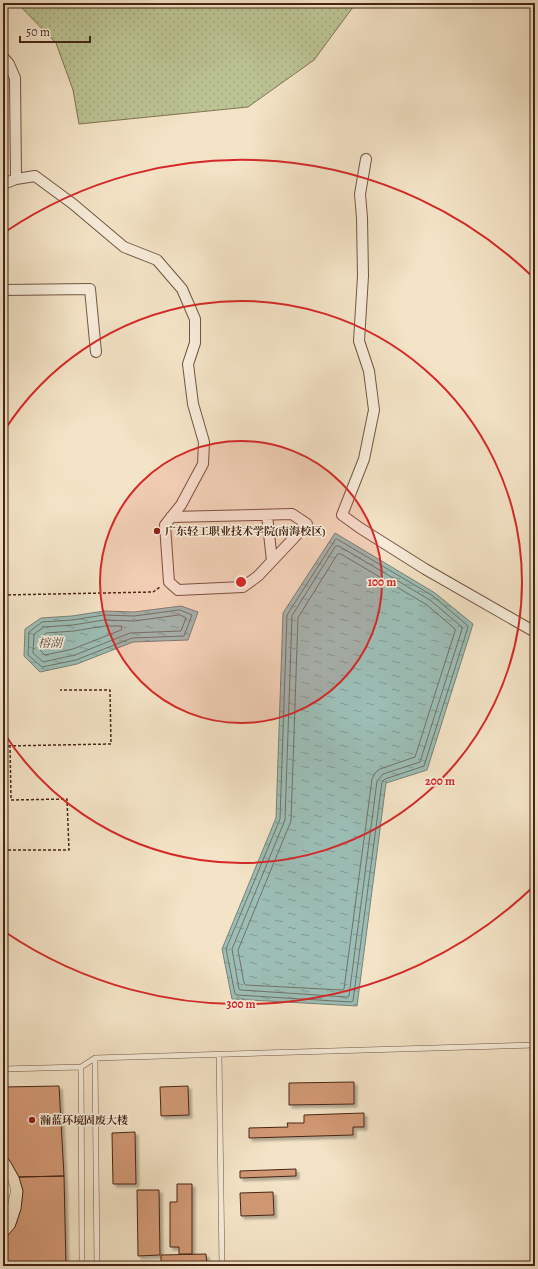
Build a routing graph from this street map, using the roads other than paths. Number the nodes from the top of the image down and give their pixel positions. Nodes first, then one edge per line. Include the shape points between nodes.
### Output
1 (3, 57) edge
2 (366, 159) dead end
3 (16, 179) junction
4 (3, 184) edge
5 (3, 290) edge
6 (96, 352) dead end
7 (268, 515) junction
8 (171, 517) junction
9 (272, 561) junction
10 (535, 632) edge
11 (535, 1046) edge
12 (219, 1054) junction
13 (95, 1058) junction
14 (82, 1067) junction
15 (3, 1070) edge
16 (3, 1173) edge
17 (3, 1214) edge
18 (82, 1266) edge
19 (97, 1266) edge
20 (222, 1266) edge

1 - 3 street via 9,64 14,78
2 - 10 street via 360,194 363,276 360,341 369,371 374,410 364,459 342,515 425,569
3 - 4 street
3 - 8 street via 35,176 124,247 157,260 182,289 195,319 196,343 188,364 193,404 204,442 203,464 181,505
5 - 6 street via 90,289
7 - 8 street
7 - 9 street
7 - 9 street via 292,514 306,524
8 - 9 street via 165,525 169,582 178,590 243,587
11 - 12 lane
12 - 13 lane
12 - 20 lane
13 - 14 lane
13 - 19 lane
14 - 15 lane
14 - 18 lane
16 - 17 lane via 8,1190

